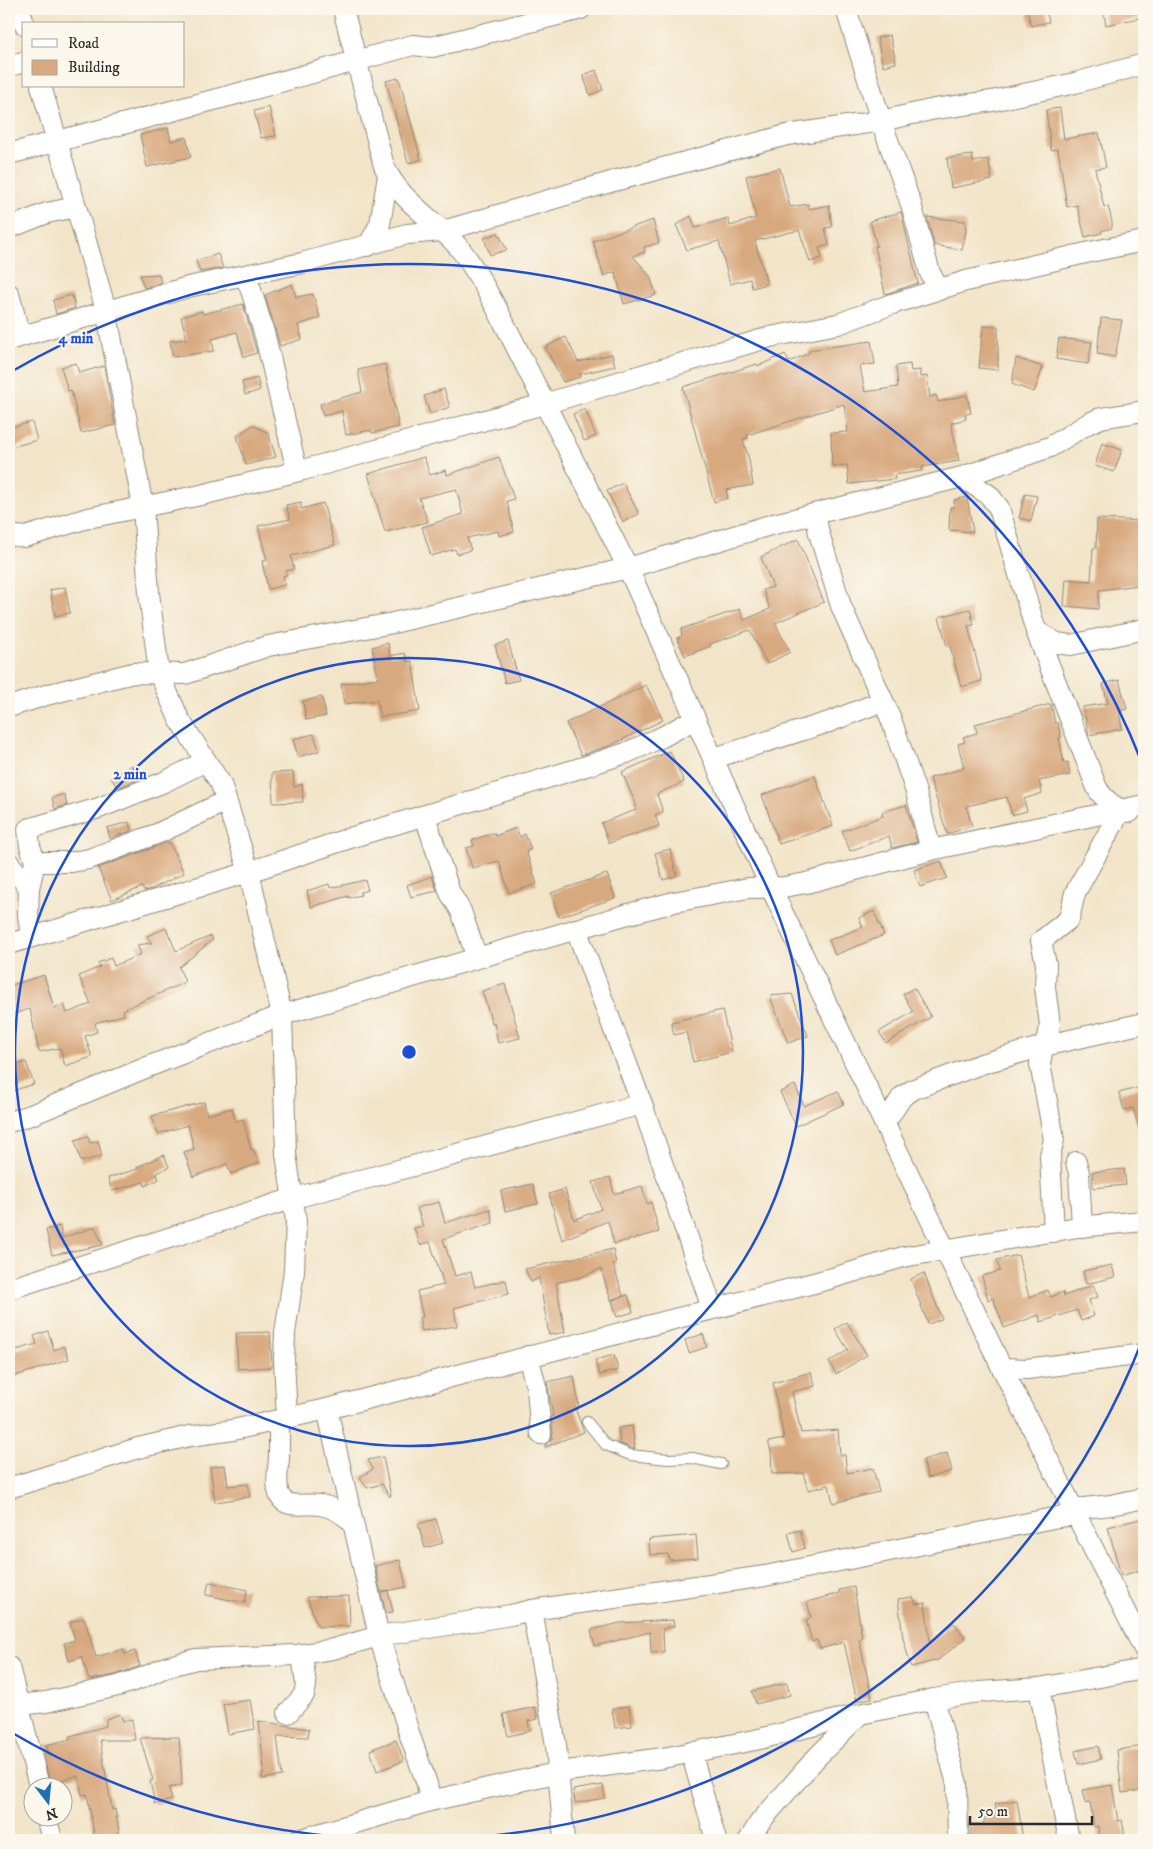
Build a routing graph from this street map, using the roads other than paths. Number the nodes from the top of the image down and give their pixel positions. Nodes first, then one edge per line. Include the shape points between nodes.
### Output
1 (20, 9) edge
2 (343, 9) edge
3 (581, 9) edge
4 (846, 9) edge
5 (23, 22) edge
6 (357, 61) junction
7 (22, 63) edge
8 (1144, 64) edge
9 (9, 66) edge
10 (42, 88) edge
11 (880, 121) junction
12 (56, 142) junction
13 (9, 154) edge
14 (388, 176) junction
15 (76, 207) junction
16 (9, 228) edge
17 (442, 231) junction
18 (1144, 241) edge
19 (368, 246) junction
20 (245, 276) junction
21 (939, 290) junction
22 (9, 294) edge
23 (106, 310) junction
24 (14, 338) edge
25 (544, 404) junction
26 (1144, 411) edge
27 (296, 471) junction
28 (962, 477) junction
29 (143, 506) junction
30 (815, 514) junction
31 (9, 535) edge
32 (628, 568) junction
33 (1144, 628) edge
34 (1036, 632) junction
35 (159, 673) junction
36 (883, 701) junction
37 (9, 707) edge
38 (695, 719) junction
39 (714, 758) junction
40 (206, 761) junction
41 (226, 801) junction
42 (1144, 805) edge
43 (1121, 810) junction
44 (1144, 814) edge
45 (425, 816) junction
46 (931, 850) junction
47 (35, 862) junction
48 (9, 863) edge
49 (249, 872) junction
50 (770, 886) junction
51 (28, 888) junction
52 (576, 929) junction
53 (31, 937) junction
54 (9, 944) edge
55 (478, 958) junction
56 (282, 1015) junction
57 (1144, 1022) edge
58 (1043, 1046) junction
59 (642, 1104) junction
60 (9, 1122) edge
61 (885, 1123) junction
62 (1076, 1162) dead end
63 (291, 1199) junction
64 (1144, 1221) edge
65 (1082, 1227) junction
66 (1054, 1232) junction
67 (946, 1250) junction
68 (9, 1289) edge
69 (712, 1308) junction
70 (1144, 1354) edge
71 (528, 1356) junction
72 (1002, 1368) junction
73 (327, 1409) junction
74 (283, 1419) junction
75 (587, 1422) dead end
76 (542, 1434) dead end
77 (721, 1464) dead end
78 (9, 1488) edge
79 (1144, 1498) edge
80 (1076, 1512) junction
81 (353, 1523) junction
82 (532, 1610) junction
83 (379, 1636) junction
84 (1144, 1649) edge
85 (302, 1654) junction
86 (1144, 1670) edge
87 (10, 1674) edge
88 (1039, 1688) junction
89 (934, 1699) junction
90 (19, 1705) junction
91 (288, 1713) dead end
92 (860, 1714) junction
93 (691, 1752) junction
94 (560, 1772) junction
95 (37, 1776) edge
96 (430, 1801) junction
97 (48, 1826) edge
98 (52, 1840) edge
99 (298, 1840) edge
100 (564, 1840) edge
101 (716, 1840) edge
102 (749, 1840) edge
103 (958, 1840) edge
104 (1069, 1840) edge

1 - 5 street
2 - 6 street
3 - 6 street via 476,37 430,47 413,45
4 - 11 street
6 - 12 street
6 - 14 street
7 - 9 street
8 - 11 street via 992,101
10 - 12 street
11 - 17 street via 772,139
11 - 21 street via 911,204 930,273
12 - 13 street
12 - 15 street
14 - 17 street via 410,202
14 - 19 street via 380,224
15 - 16 street via 48,213
15 - 23 street
17 - 19 street via 415,232
17 - 25 street via 474,269
18 - 21 street via 1015,269
19 - 20 street
20 - 23 street via 209,282
20 - 27 street via 264,336
21 - 25 street via 838,324 770,337
22 - 24 street
23 - 24 street
23 - 29 street
25 - 27 street
25 - 32 street
26 - 28 street via 1095,420 1050,447
27 - 29 street
28 - 30 street
28 - 34 street via 989,495 999,508
29 - 31 street via 25,537
29 - 35 street
30 - 32 street
30 - 36 street via 841,606
32 - 35 street via 393,623 268,646 185,674
32 - 38 street
33 - 34 street via 1071,645
34 - 43 street via 1097,788
35 - 37 street via 133,673
35 - 40 street via 179,719
36 - 39 street via 829,722
36 - 46 street via 916,792
38 - 39 street
38 - 45 street via 626,753
39 - 50 street
40 - 41 street via 221,784
40 - 47 street via 99,808 28,829
41 - 47 street via 159,833 89,859
41 - 49 street
42 - 43 street
43 - 44 street
43 - 46 street
43 - 58 street via 1075,894 1069,919 1041,940 1050,1025
45 - 49 street
45 - 55 street via 450,893 461,911
46 - 50 street via 806,883
47 - 51 street
48 - 51 street
49 - 53 street
49 - 56 street
50 - 52 street via 674,902
50 - 61 street
51 - 53 street
52 - 55 street
52 - 59 street
53 - 54 street
55 - 56 street
56 - 60 street
56 - 63 street via 286,1154
57 - 58 street
58 - 61 street via 981,1064 914,1089 902,1097
58 - 66 street via 1040,1071 1054,1138 1050,1156
59 - 63 street
59 - 69 street
61 - 67 street
62 - 65 street
63 - 68 street
63 - 74 street via 296,1242 284,1359
64 - 65 street
65 - 66 street
66 - 67 street
67 - 69 street via 903,1258
67 - 72 street
69 - 71 street
70 - 72 street via 1027,1369
71 - 73 street
71 - 76 street via 537,1390
72 - 80 street
73 - 74 street
73 - 81 street
74 - 78 street via 138,1448
74 - 81 street via 277,1480 282,1500 288,1504 328,1507
75 - 77 lane via 606,1445 630,1455 692,1458
79 - 80 street
80 - 82 street via 765,1576
80 - 84 street
81 - 83 street
82 - 83 street
82 - 94 street
83 - 85 street
83 - 96 street
85 - 90 street via 196,1660 166,1667 118,1686
85 - 91 street via 304,1695
86 - 88 street
87 - 90 street
88 - 89 street
88 - 104 street
89 - 92 street
89 - 103 street via 957,1784
90 - 95 street
92 - 93 street
92 - 102 street via 817,1757 760,1822
93 - 94 street
93 - 101 street
94 - 96 street
94 - 100 street
96 - 99 street
97 - 98 street

